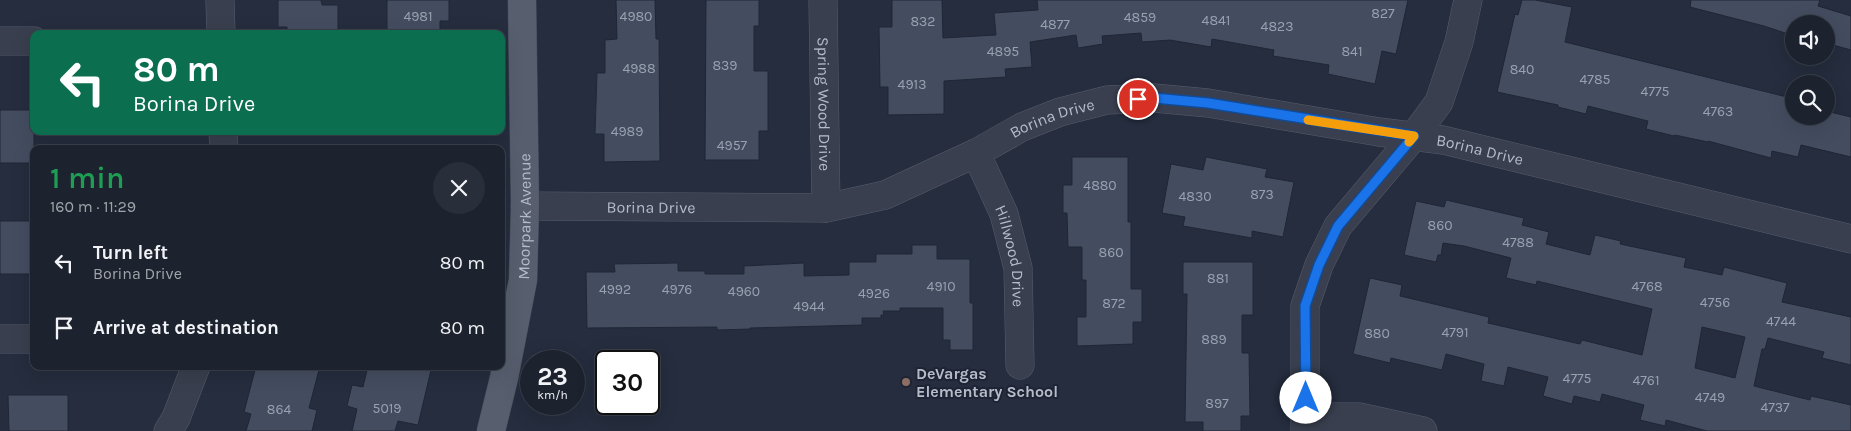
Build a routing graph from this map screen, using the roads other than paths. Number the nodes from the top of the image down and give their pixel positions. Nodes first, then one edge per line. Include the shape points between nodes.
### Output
1 (220, 0) edge
2 (522, 0) edge
3 (823, 0) edge
4 (1468, 0) edge
5 (221, 30) edge
6 (0, 41) edge
7 (30, 41) edge
8 (1414, 136) junction
9 (976, 153) junction
10 (525, 206) junction
11 (826, 208) junction
12 (1851, 239) edge
13 (0, 339) edge
14 (30, 339) edge
15 (1020, 365) dead end
16 (194, 370) edge
17 (1306, 424) edge
18 (168, 431) edge
19 (491, 431) edge
20 (1423, 431) edge

1 - 5 street
2 - 10 main road, Moorpark Avenue
3 - 11 street, Spring Wood Drive
4 - 8 street via 1459,42 1439,102
6 - 7 street
8 - 9 street, Borina Drive via 1208,103 1154,98 1107,100 1060,112 1022,127
8 - 12 street, Borina Drive via 1443,140
8 - 17 street via 1338,226 1319,265 1305,306
9 - 11 street, Borina Drive via 885,194
9 - 15 street, Hillwood Drive via 1004,214 1018,268
10 - 11 street, Borina Drive
10 - 19 main road, Moorpark Avenue via 523,280
13 - 14 street
16 - 18 street
17 - 20 street via 1359,418

